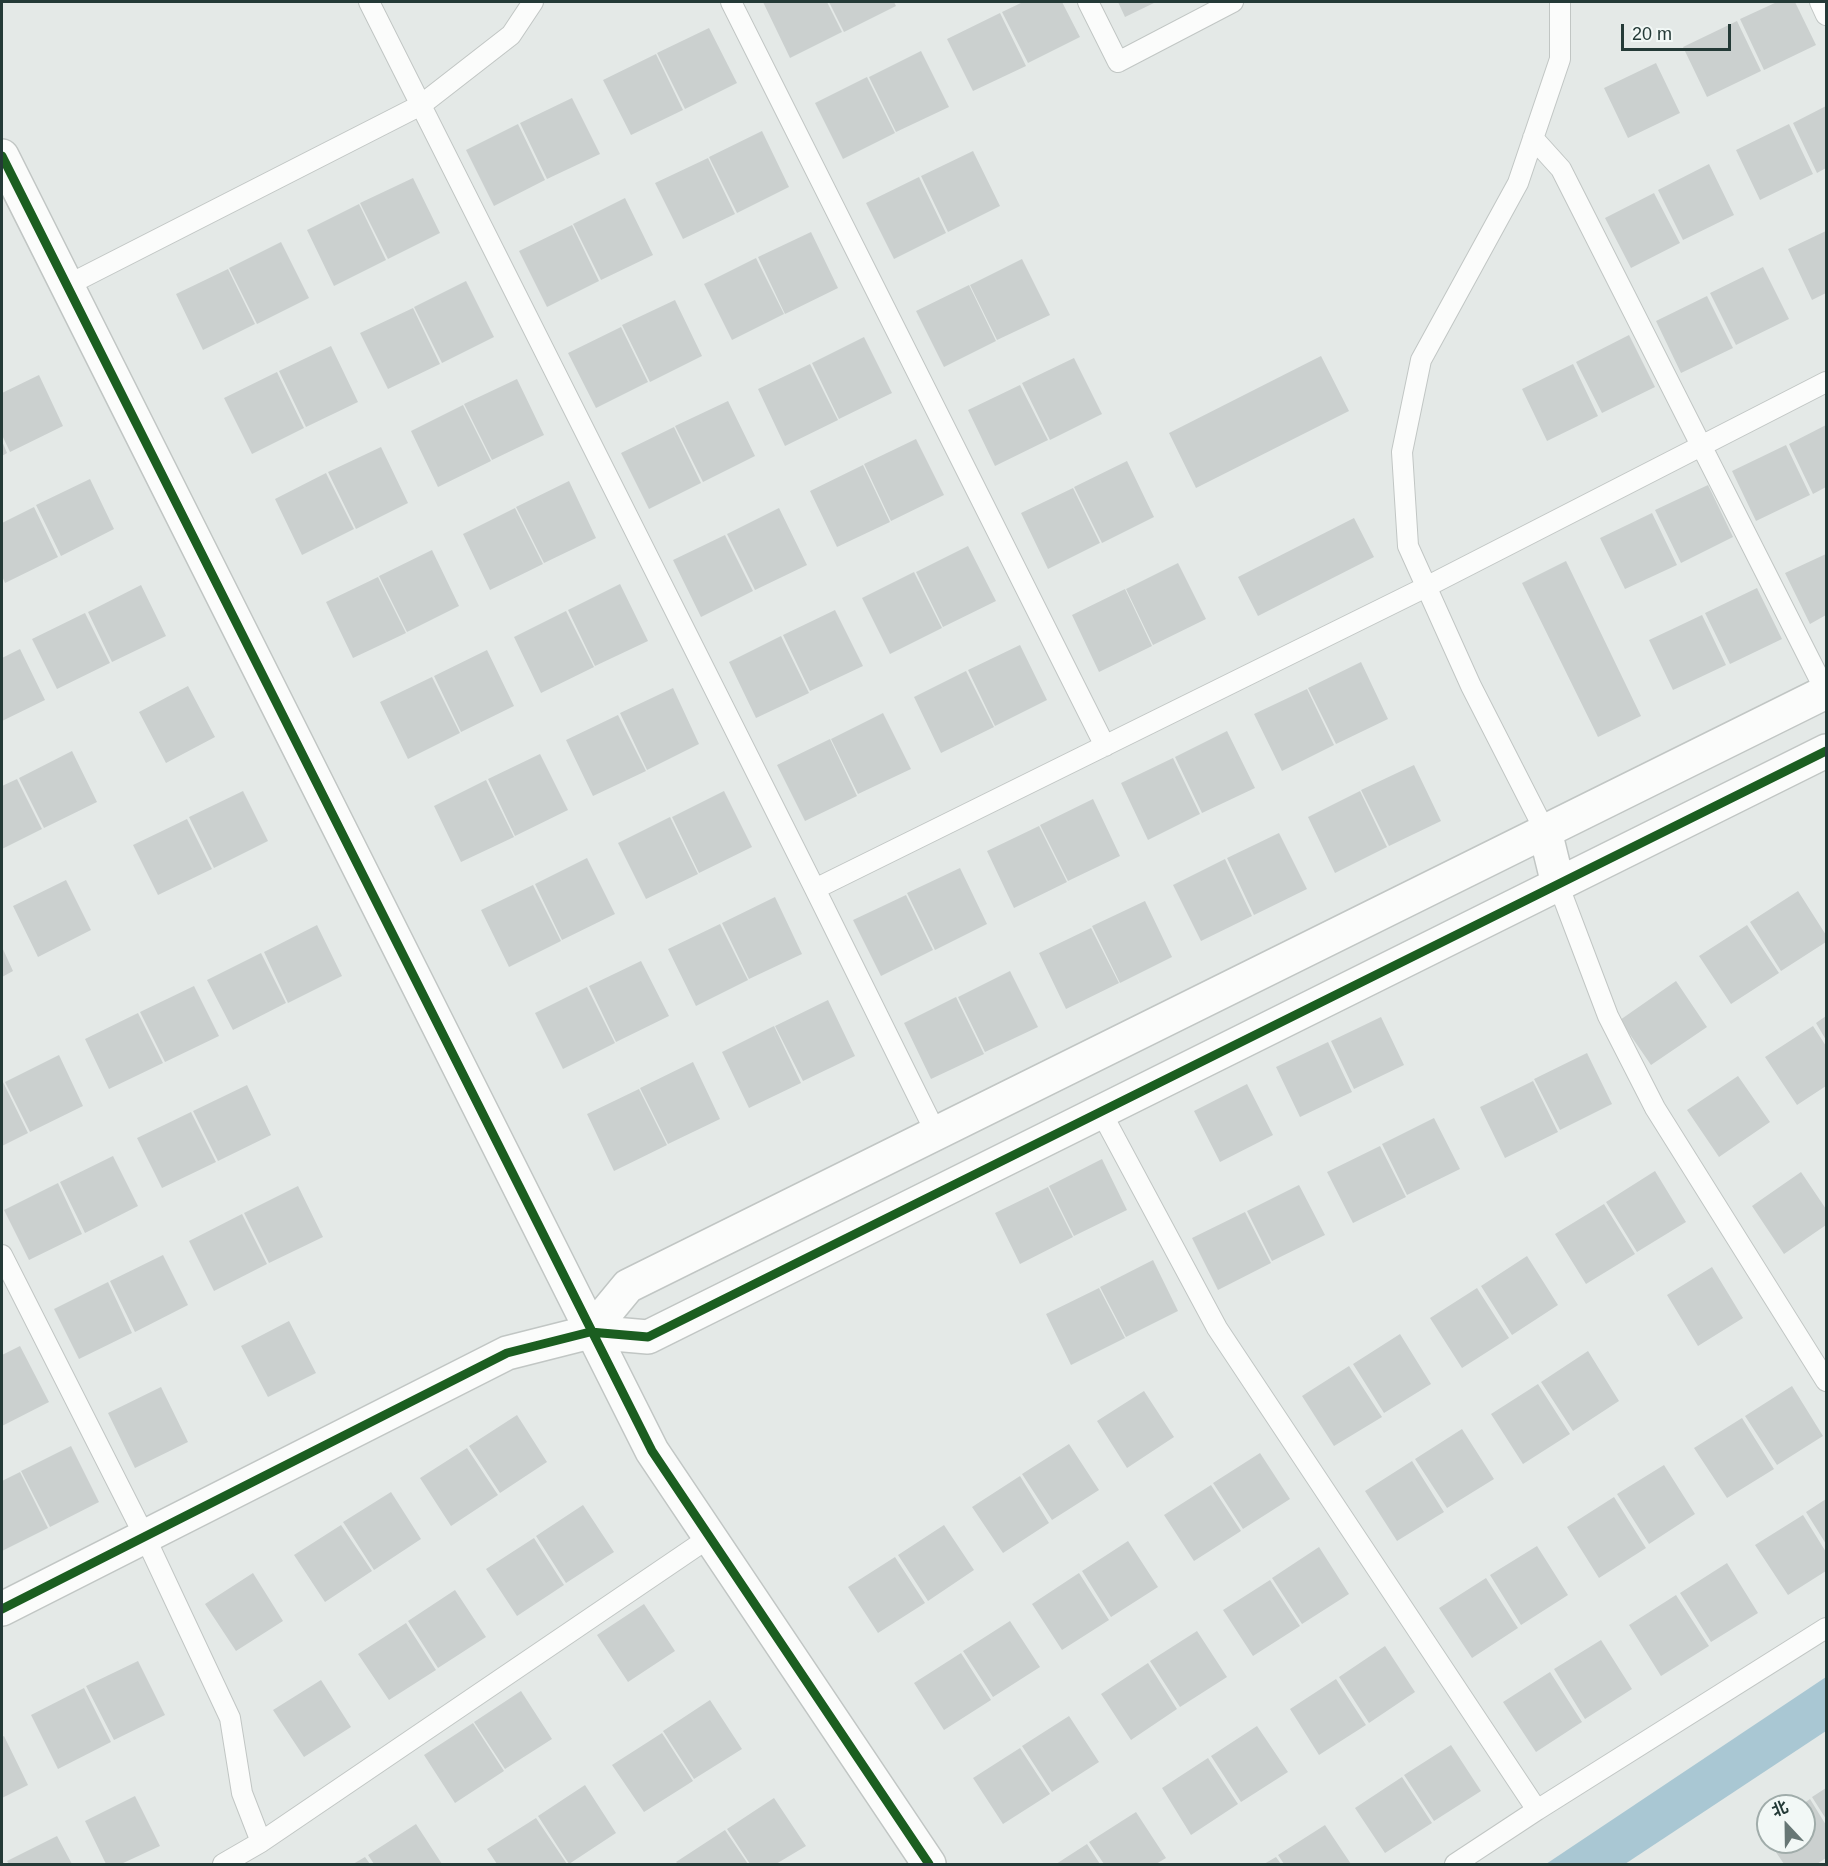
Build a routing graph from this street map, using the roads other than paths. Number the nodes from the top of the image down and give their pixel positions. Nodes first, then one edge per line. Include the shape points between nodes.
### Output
1 (369, 2) edge
2 (533, 2) edge
3 (731, 2) edge
4 (1088, 2) edge
5 (1233, 2) edge
6 (1560, 2) edge
7 (1820, 2) edge
8 (1827, 15) edge
9 (421, 105) junction
10 (1533, 138) junction
11 (2, 156) edge
12 (66, 286) junction
13 (1827, 382) edge
14 (1703, 445) junction
15 (1426, 587) junction
16 (1826, 692) edge
17 (1105, 746) junction
18 (1827, 751) edge
19 (1545, 831) junction
20 (1558, 884) junction
21 (815, 889) junction
22 (1101, 1112) junction
23 (936, 1133) junction
24 (2, 1255) edge
25 (590, 1332) junction
26 (1827, 1381) edge
27 (145, 1537) junction
28 (710, 1537) junction
29 (2, 1609) edge
30 (1827, 1628) edge
31 (1537, 1810) junction
32 (261, 1842) junction
33 (234, 1862) edge
34 (929, 1864) edge
35 (1455, 1864) edge

1 - 9 lane
2 - 9 lane via 511,35
3 - 17 lane
4 - 5 lane via 1118,62
6 - 10 lane via 1560,59
7 - 8 lane
9 - 12 lane
9 - 21 lane
10 - 14 lane via 1561,169
10 - 15 lane via 1518,183 1421,360 1402,452 1408,546
11 - 12 street
12 - 25 street
13 - 14 lane
14 - 15 lane
14 - 16 lane
15 - 17 lane
15 - 19 lane
16 - 19 street
17 - 21 lane
18 - 20 street
19 - 20 street
19 - 23 street
20 - 22 street
20 - 26 lane via 1608,1016 1655,1108
21 - 23 lane
22 - 25 street via 648,1337
22 - 31 lane via 1217,1328
23 - 25 street via 628,1286
24 - 27 lane
25 - 27 street via 507,1353
25 - 28 street via 652,1451
27 - 29 street
27 - 32 lane via 230,1718 242,1793
28 - 32 lane
28 - 34 street
30 - 31 lane
31 - 35 lane
32 - 33 lane

